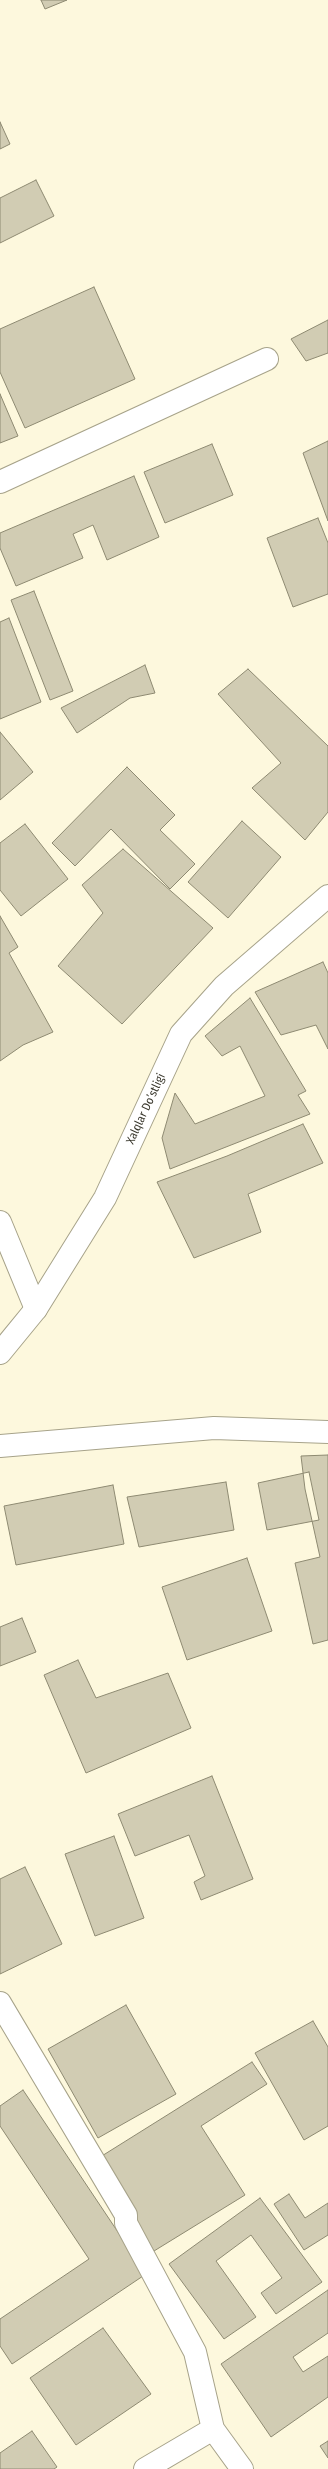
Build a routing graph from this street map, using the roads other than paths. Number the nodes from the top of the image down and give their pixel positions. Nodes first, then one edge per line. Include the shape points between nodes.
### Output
1 (267, 359) dead end
2 (0, 482) edge
3 (328, 896) edge
4 (0, 1222) edge
5 (36, 1309) junction
6 (0, 1353) edge
7 (328, 1432) edge
8 (0, 1446) edge
9 (0, 2004) edge
10 (213, 2429) junction
11 (145, 2469) edge
12 (242, 2469) edge

1 - 2 main road
3 - 5 main road, Xalqlar Do’stligi via 224,986 181,1034 105,1198
4 - 5 main road
5 - 6 main road, Xalqlar Do’stligi
7 - 8 main road via 214,1428
9 - 10 main road via 126,2215 126,2223 195,2352
10 - 11 main road
10 - 12 main road

